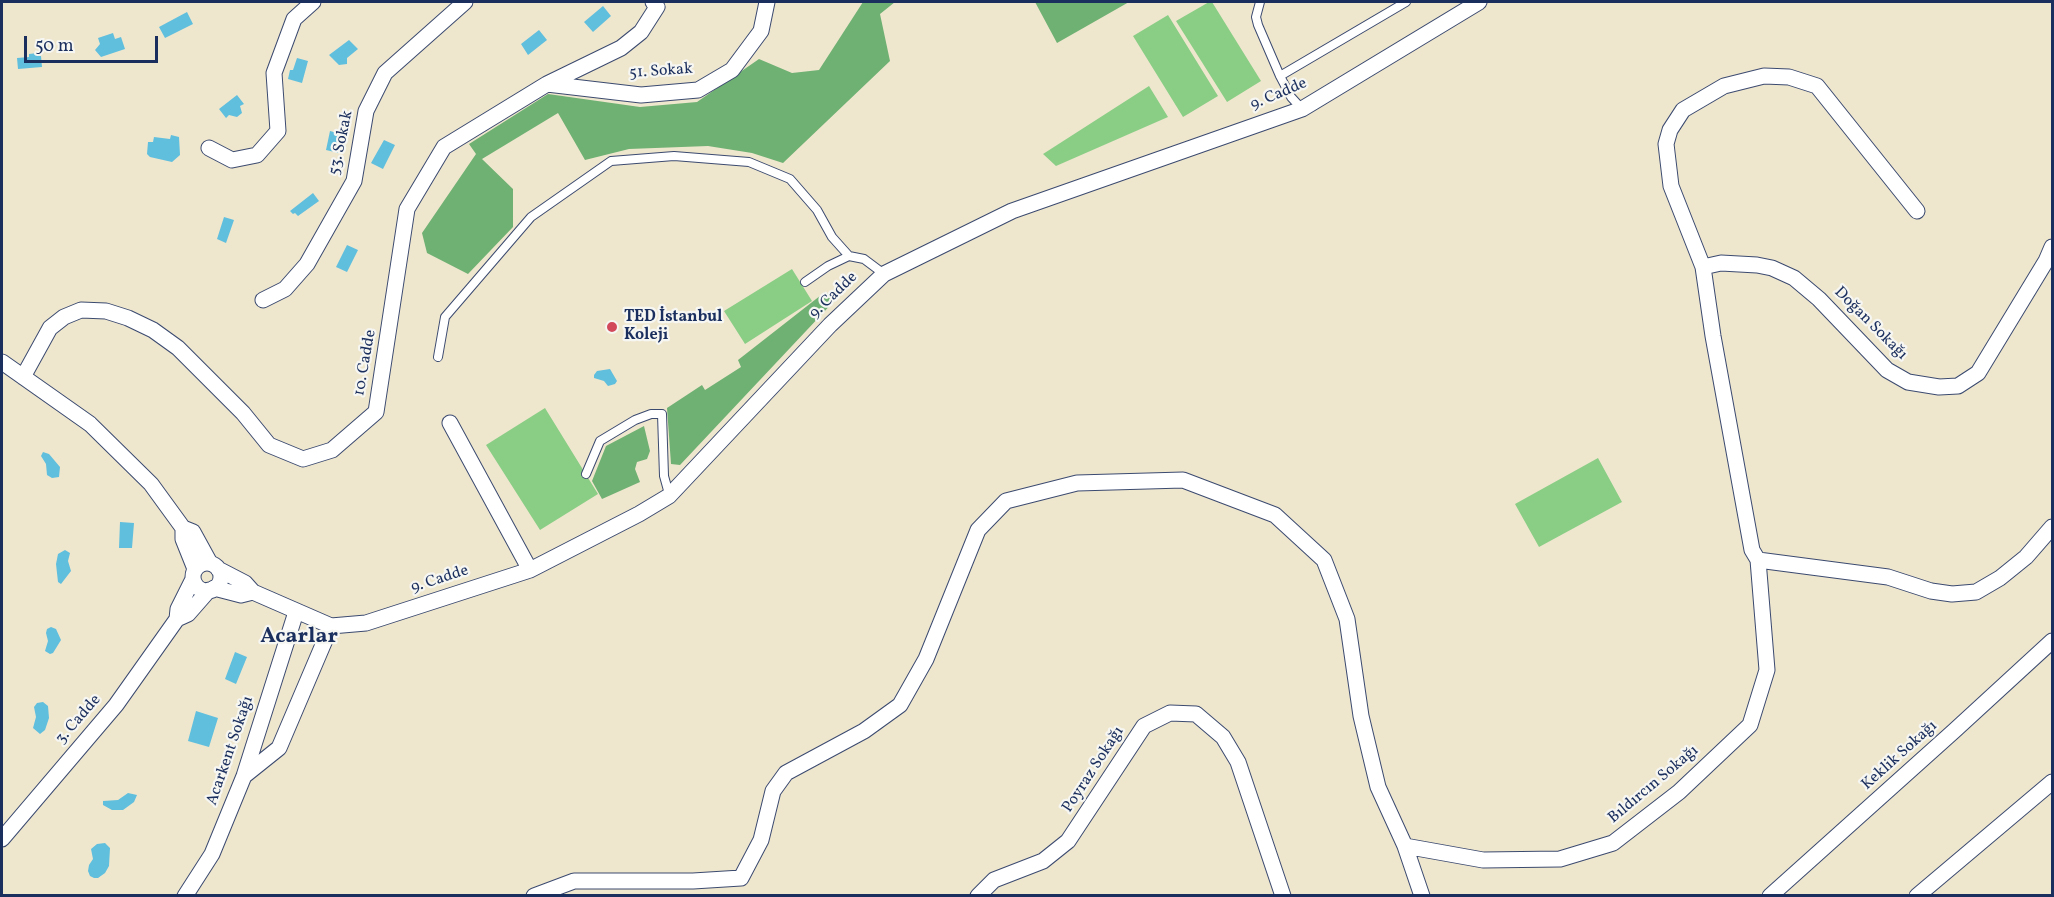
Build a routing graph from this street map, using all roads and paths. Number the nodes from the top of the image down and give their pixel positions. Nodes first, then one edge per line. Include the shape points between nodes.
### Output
1 (313, 2) edge
2 (465, 2) edge
3 (767, 2) edge
4 (1260, 2) edge
5 (1406, 2) edge
6 (1479, 2) edge
7 (656, 3) edge
8 (1280, 76) junction
9 (547, 84) junction
10 (1302, 109) junction
11 (209, 148) dead end
12 (1917, 211) dead end
13 (2052, 247) edge
14 (849, 256) junction
15 (1703, 267) junction
16 (884, 274) junction
17 (805, 282) dead end
18 (263, 300) dead end
19 (438, 357) dead end
20 (2, 362) edge
21 (23, 377) junction
22 (450, 423) dead end
23 (586, 474) dead end
24 (669, 496) junction
25 (2052, 527) edge
26 (1758, 560) junction
27 (204, 570) junction
28 (530, 570) junction
29 (211, 589) junction
30 (253, 592) junction
31 (296, 612) junction
32 (177, 619) junction
33 (331, 626) junction
34 (2052, 641) edge
35 (244, 776) junction
36 (2052, 782) edge
37 (2, 839) edge
38 (1405, 846) junction
39 (185, 896) edge
40 (534, 896) edge
41 (978, 896) edge
42 (1283, 896) edge
43 (1422, 896) edge
44 (1770, 896) edge
45 (1917, 896) edge

1 - 11 street via 294,19 274,74 278,131 257,155 232,160
2 - 18 street, 53. Sokak via 385,73 366,111 354,181 307,264 285,289
3 - 9 street, 51. Sokak via 761,31 732,70 698,90 641,95
4 - 8 lane via 1258,25
5 - 8 lane
6 - 10 street, 9. Cadde
7 - 9 street, 10. Cadde via 641,32 621,48
8 - 10 lane
9 - 21 street, 10. Cadde via 444,147 407,209 376,412 332,450 303,459 269,445 178,348 153,330 106,311 81,310 50,328
10 - 16 street, 9. Cadde via 1012,211
12 - 15 street, Bıldırcın Sokağı via 1817,86 1789,77 1764,76 1724,86 1683,110 1666,144 1671,186
13 - 15 street, Doğan Sokağı via 1978,373 1958,386 1908,382 1887,370 1820,299 1794,278 1757,265 1721,263
14 - 16 lane via 864,259
14 - 17 lane
14 - 19 lane via 790,178 749,162 674,156 611,161 531,217 445,317
15 - 26 street, Bıldırcın Sokağı via 1752,550
16 - 24 street, 9. Cadde via 830,325
20 - 21 street
21 - 27 street via 90,424 123,454 183,528 193,532
22 - 28 street
23 - 24 lane via 600,441 635,420 662,414 664,476
24 - 28 street, 9. Cadde
25 - 26 street via 2026,557 1976,592 1931,591 1888,577
26 - 38 street, Bıldırcın Sokağı via 1767,670 1750,725 1679,792 1613,843 1560,859 1483,860
27 - 29 street via 220,580
27 - 29 street via 198,588
27 - 30 street via 245,583
27 - 32 street via 178,609
28 - 33 street, 9. Cadde via 366,623
29 - 30 street via 241,596
29 - 32 street via 188,614
30 - 31 street, 9. Cadde
31 - 33 street, 9. Cadde
31 - 35 street, Acarkent Sokağı
32 - 37 street, 3. Cadde via 116,705
33 - 35 street via 279,748
34 - 44 street, Keklik Sokağı
35 - 39 street, Acarkent Sokağı via 212,854
36 - 45 street
38 - 40 street via 1378,787 1361,716 1347,619 1324,560 1275,515 1183,480 1122,480 1077,483 1006,501 999,508 978,530 926,659 900,705 864,731 786,773 773,791 761,840 741,878 574,880
38 - 43 street
41 - 42 street, Poyraz Sokağı via 994,880 1044,861 1068,841 1144,726 1170,713 1196,714 1223,737 1233,753

